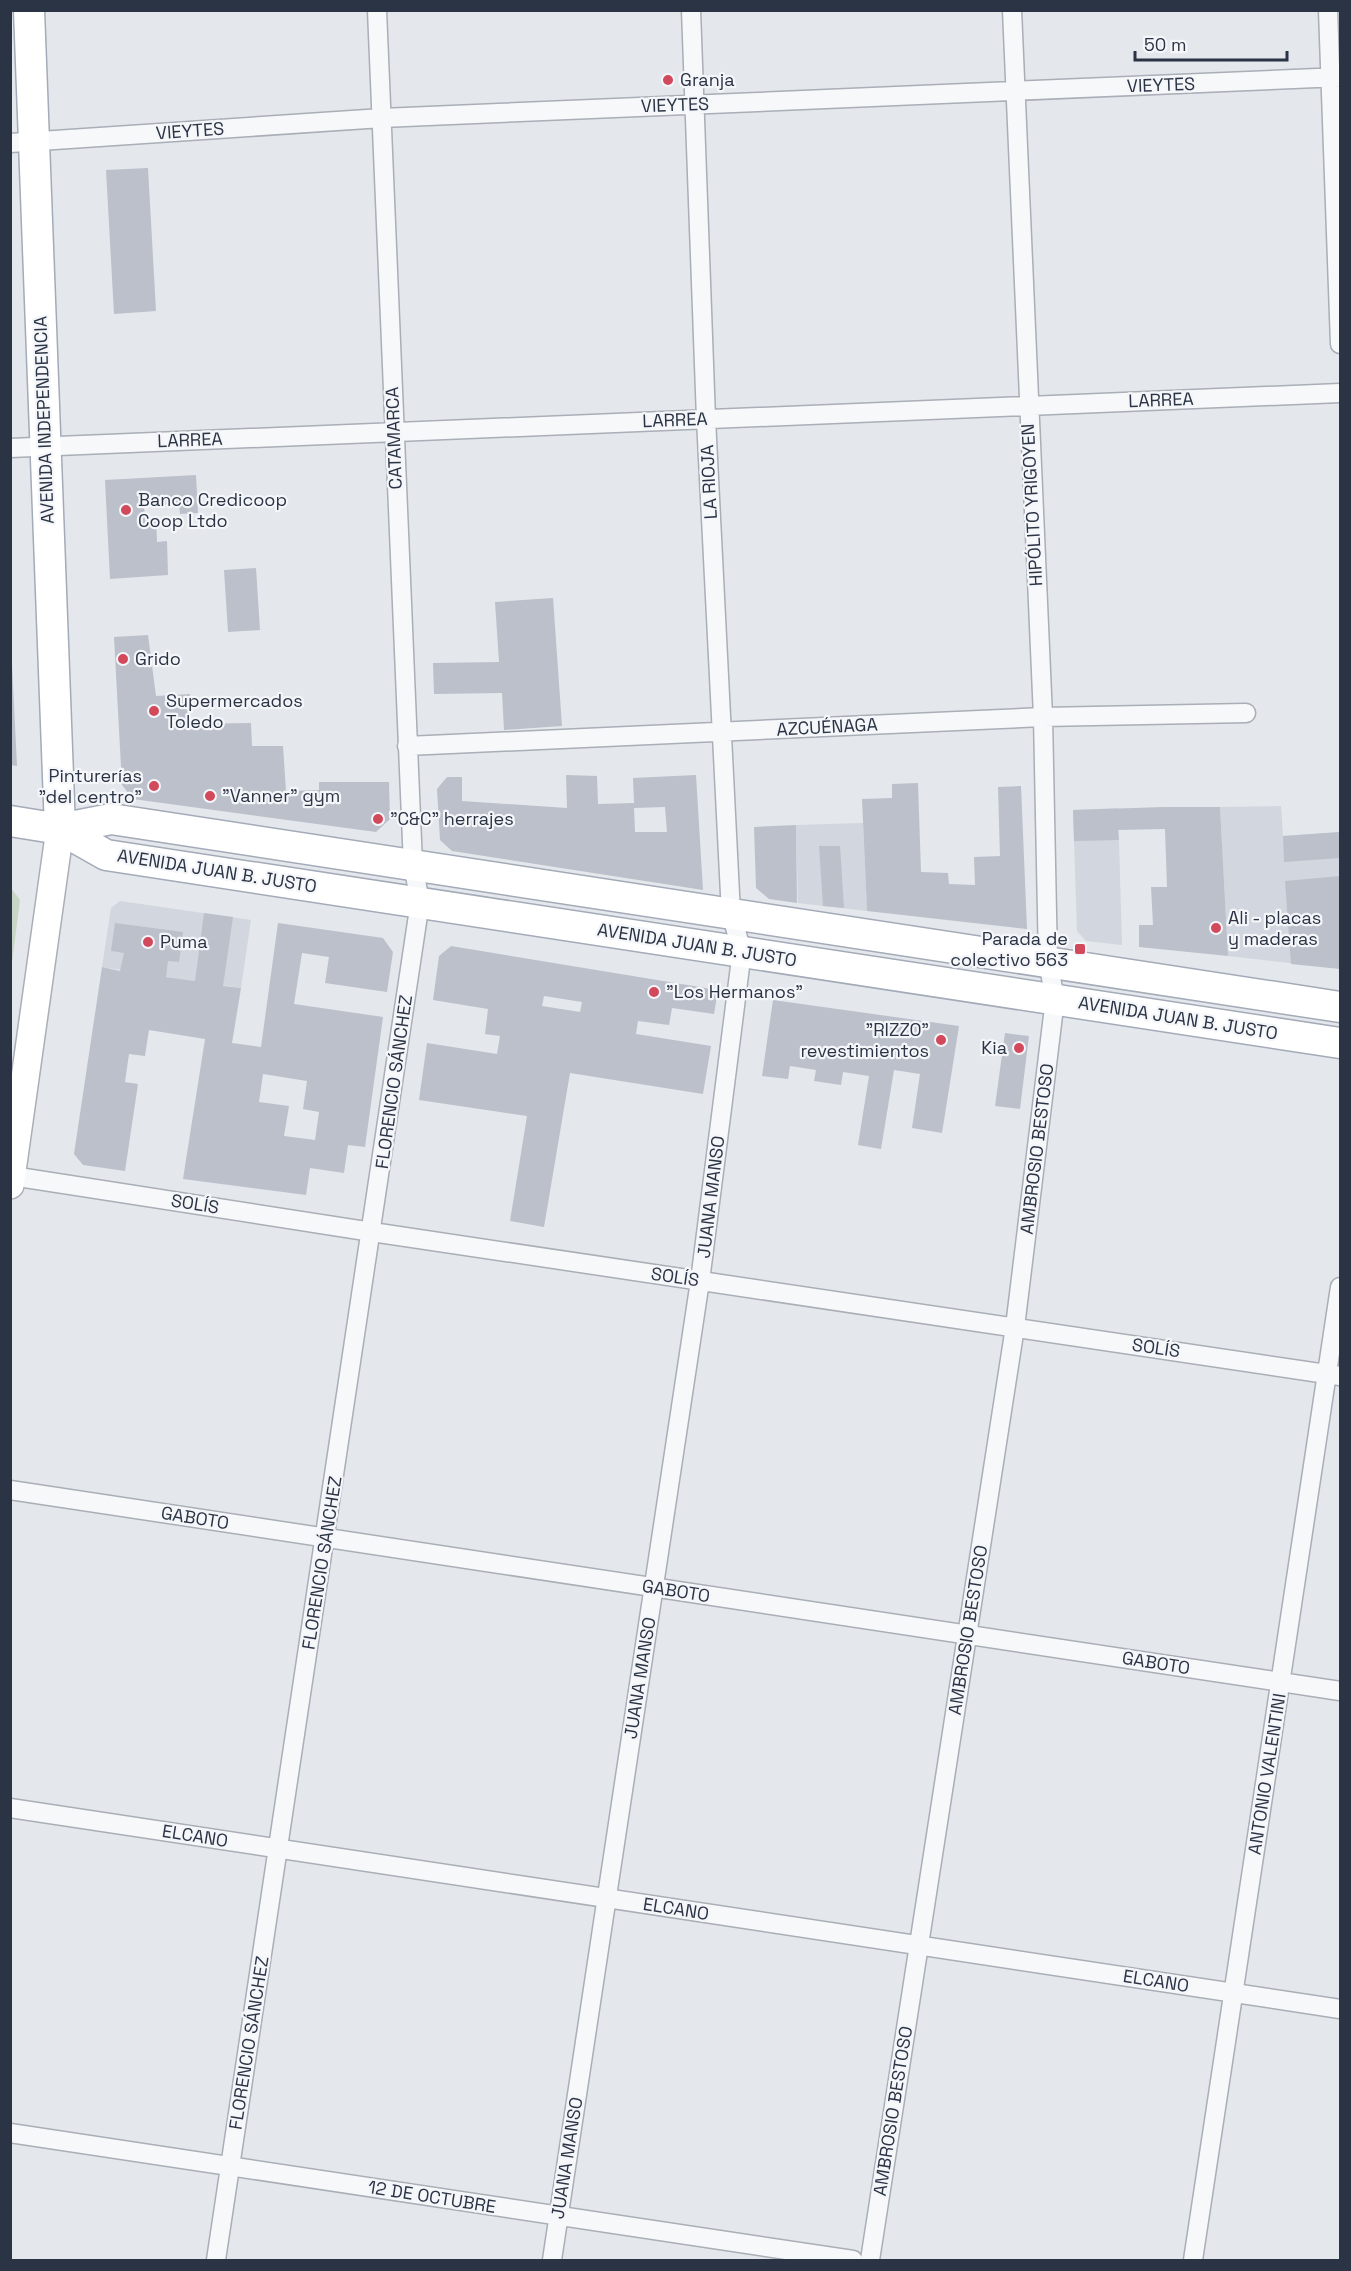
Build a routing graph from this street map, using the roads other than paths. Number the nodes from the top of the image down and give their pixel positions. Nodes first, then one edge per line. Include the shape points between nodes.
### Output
1 (28, 10) edge
2 (377, 10) edge
3 (691, 10) edge
4 (1012, 10) edge
5 (1328, 10) edge
6 (1336, 77) edge
7 (1016, 91) junction
8 (694, 104) junction
9 (382, 118) junction
10 (22, 143) edge
11 (1341, 344) edge
12 (1341, 393) edge
13 (1028, 406) junction
14 (706, 419) junction
15 (393, 432) junction
16 (46, 446) junction
17 (10, 448) edge
18 (1246, 713) dead end
19 (1043, 717) junction
20 (723, 732) junction
21 (407, 746) junction
22 (10, 821) edge
23 (60, 829) junction
24 (412, 865) junction
25 (420, 902) junction
26 (730, 914) junction
27 (742, 951) junction
28 (1048, 962) junction
29 (1055, 999) junction
30 (1341, 1007) edge
31 (1341, 1042) edge
32 (11, 1179) edge
33 (372, 1232) junction
34 (700, 1281) junction
35 (1341, 1287) edge
36 (1015, 1327) junction
37 (1334, 1375) edge
38 (10, 1490) edge
39 (326, 1538) junction
40 (654, 1587) junction
41 (967, 1635) junction
42 (1281, 1682) junction
43 (1341, 1691) edge
44 (10, 1808) edge
45 (279, 1848) junction
46 (607, 1898) junction
47 (919, 1946) junction
48 (1233, 1993) junction
49 (1341, 2009) edge
50 (10, 2133) edge
51 (231, 2166) junction
52 (559, 2216) junction
53 (216, 2260) edge
54 (552, 2260) edge
55 (853, 2260) edge
56 (870, 2260) edge
57 (1193, 2260) edge

1 - 10 main road, AVENIDA INDEPENDENCIA
2 - 9 street, CATAMARCA
3 - 8 street, LA RIOJA
4 - 7 street, HIPÓLITO YRIGOYEN
5 - 6 street
6 - 7 street, VIEYTES
6 - 11 street
7 - 8 street, VIEYTES
7 - 13 street, HIPÓLITO YRIGOYEN
8 - 9 street, VIEYTES
8 - 14 street, LA RIOJA
9 - 10 street, VIEYTES
9 - 15 street, CATAMARCA
10 - 16 main road, AVENIDA INDEPENDENCIA
12 - 13 street, LARREA
13 - 14 street, LARREA
13 - 19 street, HIPÓLITO YRIGOYEN
14 - 15 street, LARREA
14 - 20 street, LA RIOJA
15 - 16 street, LARREA
15 - 21 street, CATAMARCA
16 - 17 street, LARREA
16 - 23 main road, AVENIDA INDEPENDENCIA
18 - 19 street, AZCUÉNAGA
19 - 20 street, AZCUÉNAGA
19 - 28 street, HIPÓLITO YRIGOYEN
20 - 21 street, AZCUÉNAGA
20 - 26 street, LA RIOJA
21 - 24 street, CATAMARCA
22 - 23 main road, AVENIDA JUAN B. JUSTO
23 - 24 main road, AVENIDA JUAN B. JUSTO via 111,819
23 - 25 main road, AVENIDA JUAN B. JUSTO via 106,855
23 - 32 main road
24 - 25 street, FLORENCIO SÁNCHEZ
24 - 26 main road, AVENIDA JUAN B. JUSTO
25 - 27 main road, AVENIDA JUAN B. JUSTO
25 - 33 street, FLORENCIO SÁNCHEZ
26 - 27 street, LA RIOJA
26 - 28 main road, AVENIDA JUAN B. JUSTO
27 - 29 main road, AVENIDA JUAN B. JUSTO
27 - 34 street, JUANA MANSO
28 - 29 street, HIPÓLITO YRIGOYEN
28 - 30 main road, AVENIDA JUAN B. JUSTO
29 - 31 main road, AVENIDA JUAN B. JUSTO
29 - 36 street, AMBROSIO BESTOSO
32 - 33 street, SOLÍS
33 - 34 street, SOLÍS
33 - 39 street, FLORENCIO SÁNCHEZ
34 - 36 street, SOLÍS
34 - 40 street, JUANA MANSO
35 - 37 street, ANTONIO VALENTINI
36 - 37 street, SOLÍS
36 - 41 street, AMBROSIO BESTOSO
37 - 42 street, ANTONIO VALENTINI
38 - 39 street, GABOTO
39 - 40 street, GABOTO
39 - 45 street, FLORENCIO SÁNCHEZ
40 - 41 street, GABOTO
40 - 46 street, JUANA MANSO
41 - 42 street, GABOTO
41 - 47 street, AMBROSIO BESTOSO
42 - 43 street, GABOTO
42 - 48 street, ANTONIO VALENTINI
44 - 45 street, ELCANO
45 - 46 street, ELCANO
45 - 51 street, FLORENCIO SÁNCHEZ
46 - 47 street, ELCANO
46 - 52 street, JUANA MANSO
47 - 48 street, ELCANO
47 - 56 street, AMBROSIO BESTOSO
48 - 49 street, ELCANO
48 - 57 street, ANTONIO VALENTINI
50 - 51 street, 12 DE OCTUBRE
51 - 52 street, 12 DE OCTUBRE
51 - 53 street, FLORENCIO SÁNCHEZ
52 - 54 street, JUANA MANSO
52 - 55 street, 12 DE OCTUBRE

